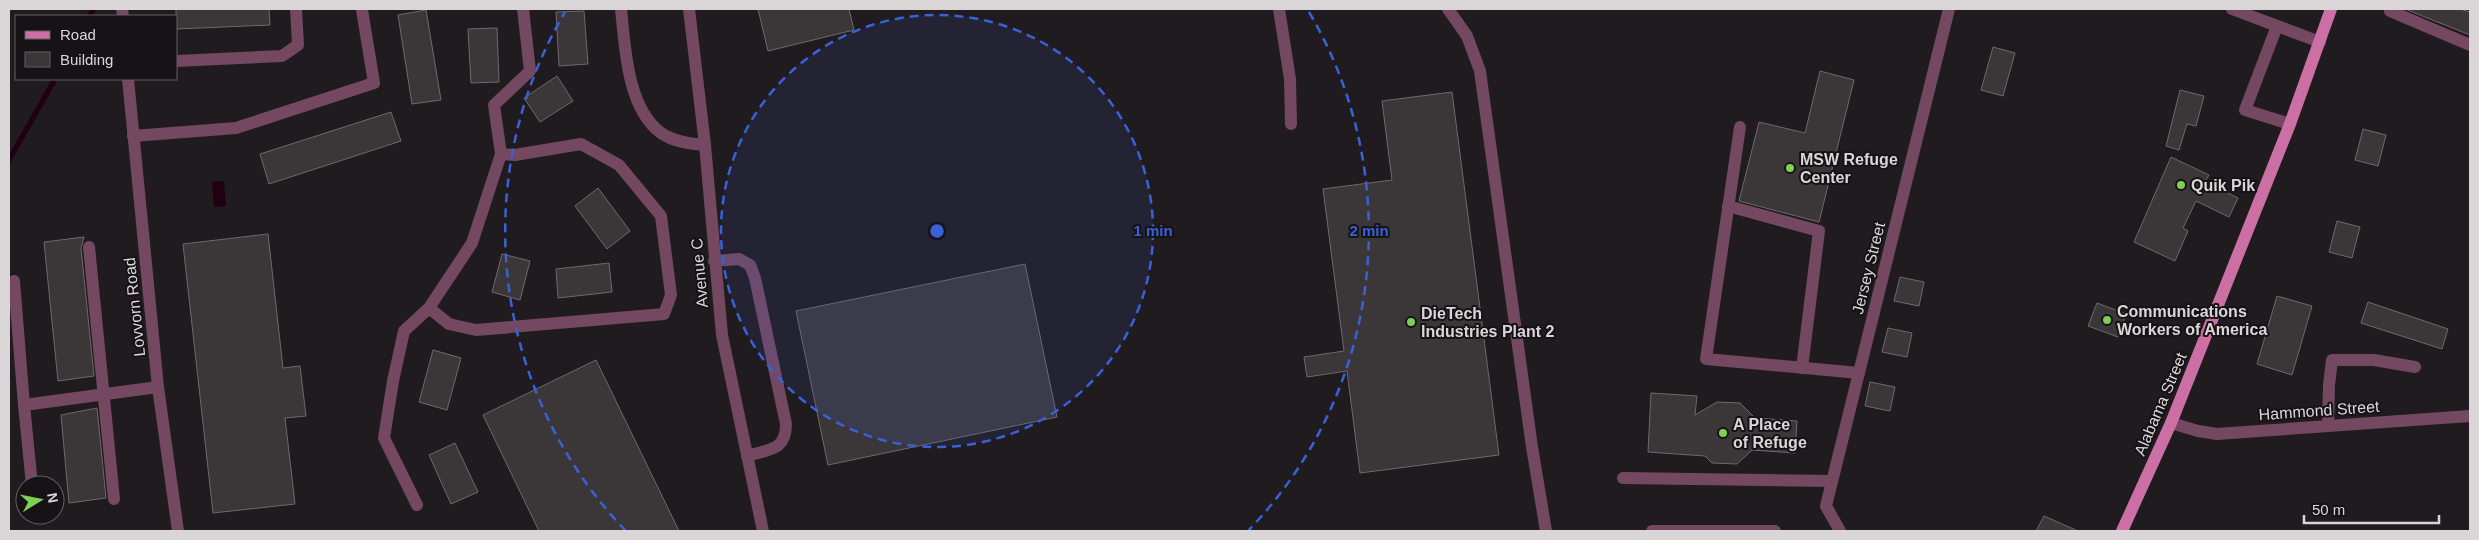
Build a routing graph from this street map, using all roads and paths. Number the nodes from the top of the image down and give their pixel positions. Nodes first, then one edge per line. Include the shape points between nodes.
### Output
1 (296, 9) edge
2 (523, 9) edge
3 (621, 9) edge
4 (689, 9) edge
5 (1279, 9) edge
6 (1448, 9) edge
7 (1949, 9) edge
8 (2232, 9) edge
9 (2331, 9) edge
10 (2392, 9) edge
11 (362, 10) dead end
12 (2277, 26) junction
13 (2320, 42) junction
14 (2470, 45) edge
15 (178, 61) edge
16 (128, 80) edge
17 (1291, 124) dead end
18 (2290, 124) junction
19 (1740, 127) dead end
20 (133, 136) junction
21 (705, 146) junction
22 (501, 154) junction
23 (1728, 206) junction
24 (89, 248) dead end
25 (714, 261) junction
26 (14, 281) dead end
27 (429, 308) junction
28 (2415, 367) dead end
29 (1802, 368) junction
30 (1858, 373) junction
31 (158, 387) junction
32 (104, 394) junction
33 (24, 404) junction
34 (2470, 416) edge
35 (2171, 423) junction
36 (2328, 426) junction
37 (747, 456) junction
38 (31, 475) edge
39 (1623, 478) dead end
40 (1832, 482) junction
41 (114, 499) dead end
42 (417, 505) dead end
43 (180, 528) edge
44 (764, 531) edge
45 (1546, 531) edge
46 (1652, 531) edge
47 (1775, 531) edge
48 (1840, 531) edge
49 (2122, 531) edge

1 - 15 street via 298,45 282,56
2 - 22 street via 530,71 494,105
3 - 21 street via 630,80 647,117 661,133 683,143
4 - 21 street, Avenue C
5 - 17 street via 1290,79
6 - 45 street via 1467,36 1480,72
7 - 30 street, Jersey Street
8 - 12 street
9 - 13 main road, Alabama Street
10 - 14 street via 2390,11
11 - 20 street via 374,82 236,128
12 - 13 street
12 - 18 street via 2245,110
13 - 18 main road, Alabama Street
16 - 20 street, Lovvorn Road
18 - 35 main road, Alabama Street
19 - 23 street
20 - 31 street, Lovvorn Road
21 - 25 street, Avenue C
22 - 27 street via 472,243
22 - 27 street via 514,155 582,144 618,165 661,216 671,295 664,314 476,330 449,324
23 - 29 street via 1820,230
23 - 29 street via 1706,359
24 - 32 street
25 - 37 street, Avenue C via 722,335
25 - 37 street via 739,259 750,265 786,424 786,437 780,446
26 - 33 street
27 - 42 street via 404,331 384,438
28 - 36 street via 2374,360 2332,360
29 - 30 street
30 - 40 street, Jersey Street
31 - 32 street
31 - 43 street, Lovvorn Road
32 - 33 street
32 - 41 street
33 - 38 street
34 - 36 street, Hammond Street
35 - 36 street, Hammond Street via 2217,434
35 - 49 main road, Alabama Street
37 - 44 street, Avenue C
39 - 40 street
40 - 48 street, Jersey Street via 1826,506
46 - 47 street

